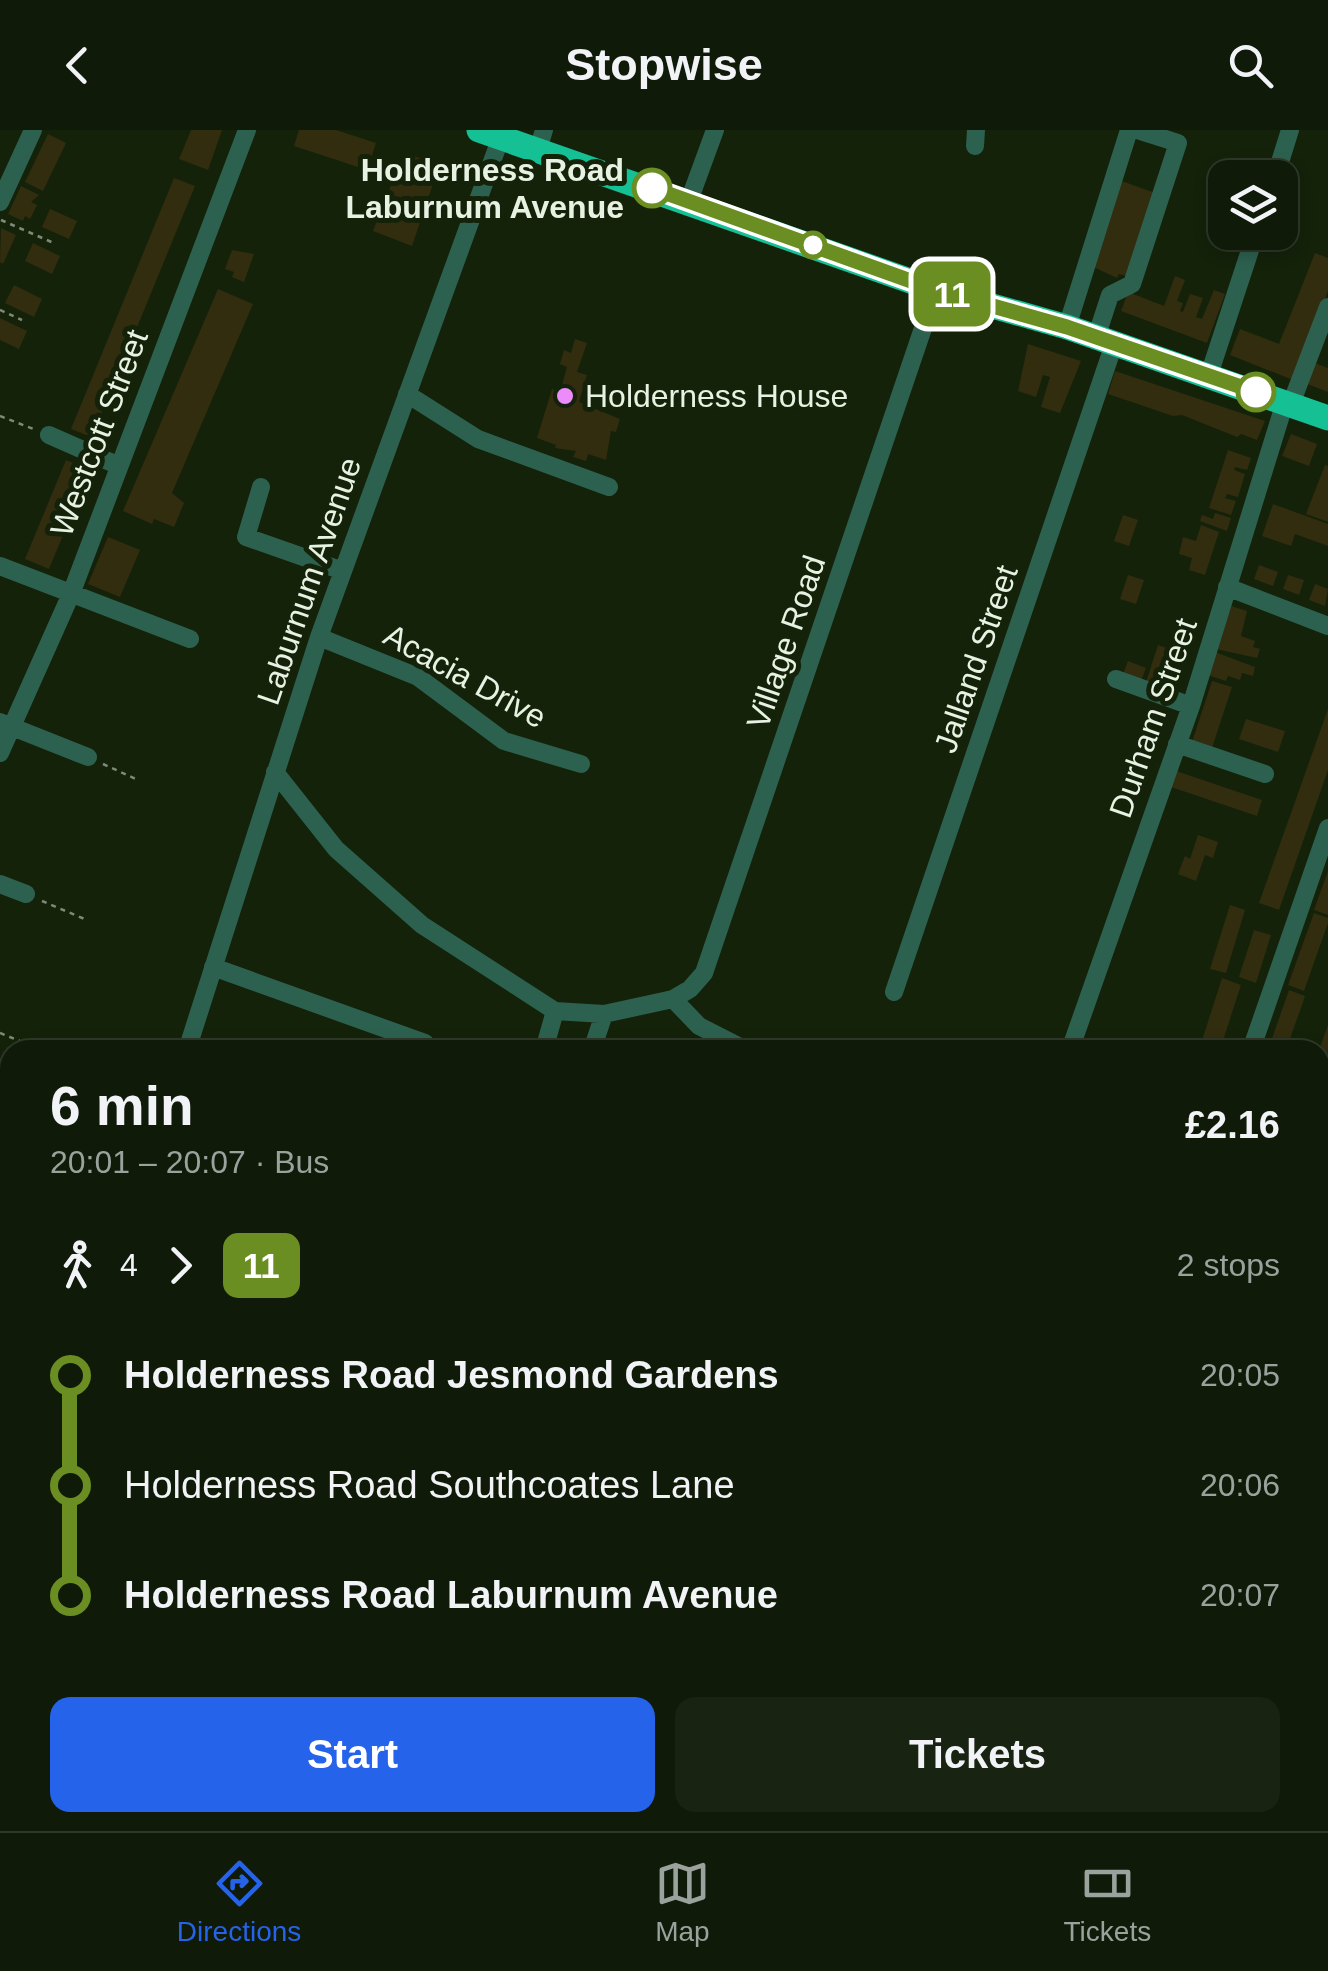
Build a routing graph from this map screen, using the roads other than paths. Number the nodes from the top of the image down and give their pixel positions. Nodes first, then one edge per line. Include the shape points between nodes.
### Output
1 (33, 130) edge
2 (248, 130) edge
3 (715, 130) edge
4 (1129, 130) edge
5 (1138, 130) edge
6 (1290, 130) edge
7 (517, 137) edge
8 (1280, 160) edge
9 (690, 201) junction
10 (0, 202) edge
11 (1250, 250) edge
12 (936, 290) junction
13 (1328, 307) edge
14 (1067, 327) junction
15 (1105, 341) junction
16 (1209, 375) junction
17 (408, 394) junction
18 (1288, 403) junction
19 (1328, 418) edge
20 (49, 435) road end
21 (117, 464) junction
22 (261, 487) dead end
23 (610, 487) dead end
24 (0, 566) edge
25 (343, 572) junction
26 (1228, 586) junction
27 (71, 594) junction
28 (1328, 626) edge
29 (319, 637) junction
30 (190, 639) dead end
31 (1116, 678) dead end
32 (1191, 706) junction
33 (6, 724) edge
34 (1176, 744) junction
35 (0, 753) edge
36 (88, 757) road end
37 (582, 764) dead end
38 (275, 772) junction
39 (1265, 774) dead end
40 (1328, 828) edge
41 (0, 884) edge
42 (26, 894) road end
43 (213, 967) junction
44 (894, 992) dead end
45 (672, 998) junction
46 (556, 1011) junction
47 (604, 1014) junction
48 (189, 1040) edge
49 (419, 1040) edge
50 (547, 1040) edge
51 (595, 1040) edge
52 (726, 1040) edge
53 (1073, 1040) edge
54 (1254, 1040) edge

1 - 10 street
2 - 21 street, Westcott Street
3 - 9 street
4 - 14 street
5 - 15 street, Jalland Street via 1178,144 1132,284 1110,295
6 - 8 street
7 - 9 highway
7 - 17 street, Laburnum Avenue
9 - 12 highway
11 - 16 street
12 - 14 highway
12 - 45 street, Village Road via 704,973
13 - 18 street, Durham Street
14 - 15 highway
15 - 16 highway
15 - 44 street, Jalland Street
16 - 18 highway
17 - 23 street via 478,439
17 - 25 street, Laburnum Avenue
18 - 19 highway
18 - 26 street, Durham Street
20 - 21 street
21 - 27 street, Westcott Street
22 - 25 street via 246,538
24 - 27 street
25 - 29 street, Laburnum Avenue
26 - 28 street
26 - 32 street, Durham Street
27 - 30 street
27 - 33 street, Westcott Street
29 - 37 street, Acacia Drive via 418,677 504,741
29 - 38 street, Laburnum Avenue
31 - 32 street
32 - 34 street, Durham Street
33 - 35 street, Westcott Street
33 - 36 street
34 - 39 street
34 - 53 street, Durham Street
38 - 43 street, Laburnum Avenue
38 - 46 street via 336,849 422,925
40 - 54 street
41 - 42 street
43 - 48 street, Laburnum Avenue
43 - 49 street
45 - 47 street
45 - 52 street via 699,1026
46 - 47 street
46 - 50 street
47 - 51 street

